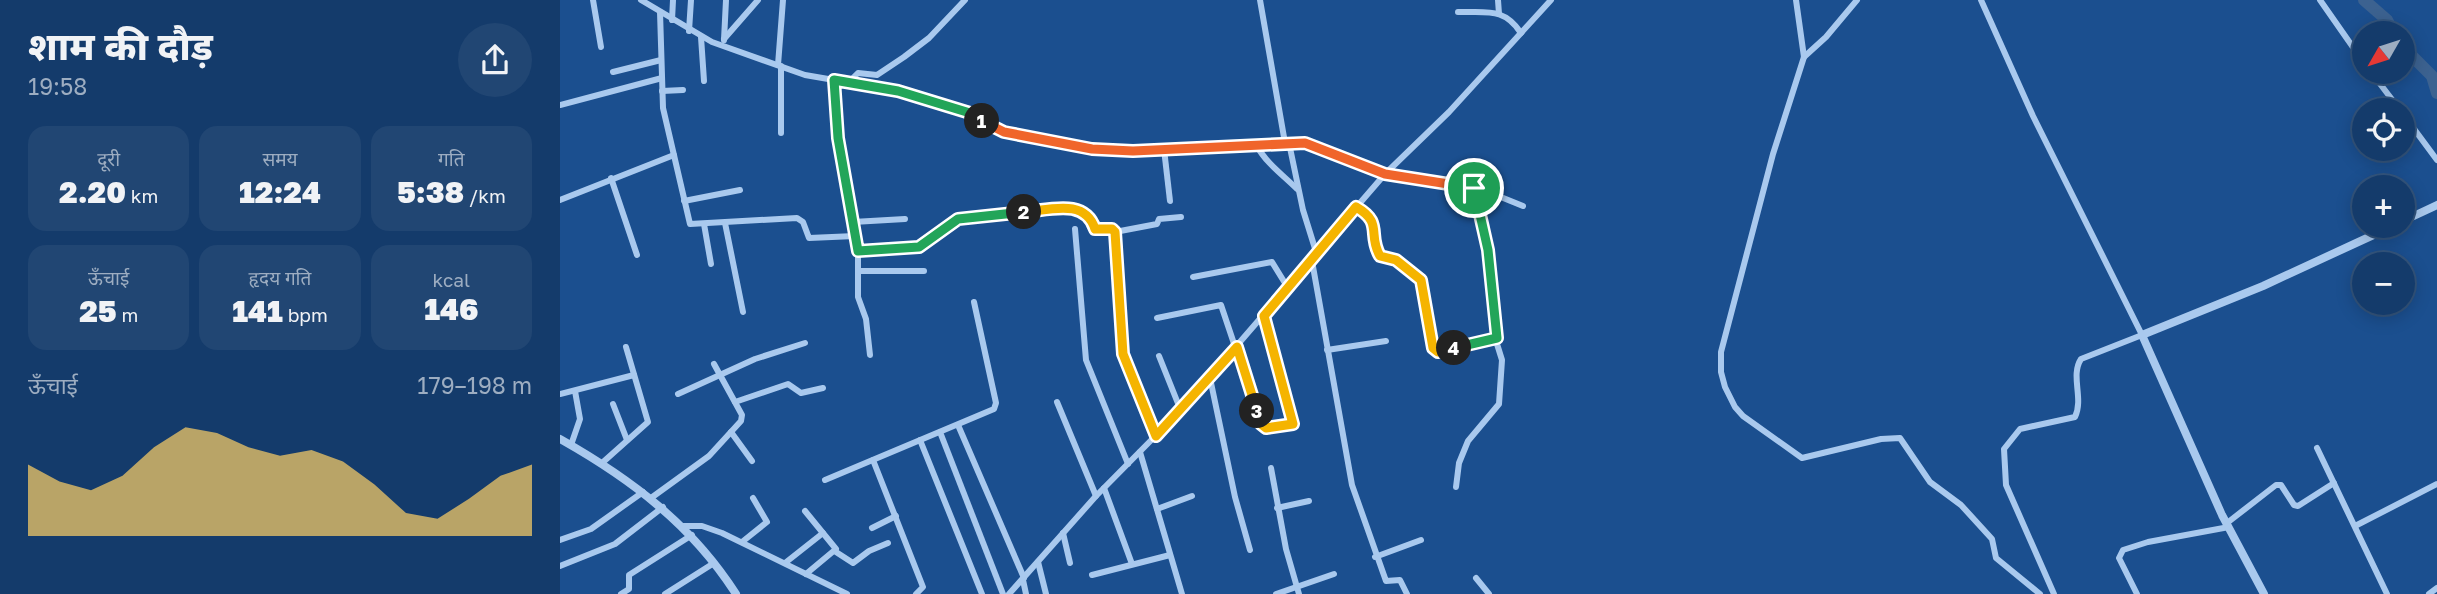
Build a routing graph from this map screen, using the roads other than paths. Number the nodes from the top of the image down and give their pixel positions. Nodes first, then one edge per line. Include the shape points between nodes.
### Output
1 (593, 0) edge
2 (641, 0) edge
3 (673, 0) edge
4 (691, 0) edge
5 (726, 0) edge
6 (758, 0) edge
7 (783, 0) edge
8 (965, 0) edge
9 (1260, 0) edge
10 (1498, 0) edge
11 (1551, 0) edge
12 (1796, 0) edge
13 (1857, 0) edge
14 (1981, 0) edge
15 (2320, 0) edge
16 (651, 3) edge
17 (660, 12) junction
18 (1458, 12) dead end
19 (1499, 14) junction
20 (672, 20) junction
21 (689, 31) junction
22 (1521, 33) junction
23 (701, 37) junction
24 (723, 42) junction
25 (2352, 46) edge
26 (601, 47) dead end
27 (1804, 57) junction
28 (661, 60) junction
29 (779, 65) junction
30 (613, 72) dead end
31 (662, 78) junction
32 (834, 80) junction
33 (704, 81) dead end
34 (848, 83) junction
35 (684, 90) dead end
36 (662, 91) junction
37 (560, 104) edge
38 (2415, 131) edge
39 (781, 133) dead end
40 (1287, 143) junction
41 (1256, 146) junction
42 (1164, 149) junction
43 (674, 155) junction
44 (2437, 160) edge
45 (1385, 174) junction
46 (611, 178) junction
47 (1474, 188) junction
48 (740, 190) dead end
49 (1299, 191) junction
50 (560, 200) edge
51 (684, 201) junction
52 (1170, 201) dead end
53 (2437, 205) edge
54 (1524, 206) dead end
55 (1356, 207) junction
56 (2415, 215) edge
57 (1181, 218) dead end
58 (905, 219) dead end
59 (853, 222) junction
60 (725, 223) junction
61 (704, 224) junction
62 (1075, 229) dead end
63 (1115, 232) junction
64 (855, 236) junction
65 (2367, 238) edge
66 (858, 251) junction
67 (637, 255) dead end
68 (1317, 255) junction
69 (1312, 261) junction
70 (711, 264) dead end
71 (858, 271) junction
72 (923, 271) dead end
73 (1193, 277) dead end
74 (1288, 288) junction
75 (974, 302) dead end
76 (743, 312) dead end
77 (1264, 316) junction
78 (1157, 318) dead end
79 (2142, 335) junction
80 (1497, 338) junction
81 (1386, 341) dead end
82 (805, 344) dead end
83 (626, 347) dead end
84 (1237, 347) junction
85 (1327, 350) junction
86 (870, 355) dead end
87 (1159, 356) dead end
88 (714, 364) dead end
89 (720, 374) junction
90 (634, 375) junction
91 (1210, 378) junction
92 (823, 388) dead end
93 (575, 391) junction
94 (560, 394) edge
95 (678, 394) dead end
96 (735, 402) junction
97 (1057, 402) dead end
98 (613, 404) dead end
99 (1181, 411) junction
100 (958, 425) junction
101 (731, 432) junction
102 (940, 432) junction
103 (1156, 436) junction
104 (560, 439) edge
105 (627, 440) junction
106 (920, 440) junction
107 (571, 445) junction
108 (2317, 449) dead end
109 (1140, 452) junction
110 (873, 460) junction
111 (752, 461) dead end
112 (602, 463) junction
113 (1128, 464) junction
114 (1271, 468) dead end
115 (825, 480) dead end
116 (2334, 483) junction
117 (2437, 484) edge
118 (1456, 487) dead end
119 (1104, 488) junction
120 (643, 492) junction
121 (1096, 496) junction
122 (1192, 496) dead end
123 (651, 498) junction
124 (752, 498) dead end
125 (1309, 501) dead end
126 (663, 507) junction
127 (1277, 508) junction
128 (1157, 509) junction
129 (805, 511) dead end
130 (896, 516) junction
131 (2228, 525) junction
132 (683, 526) junction
133 (2355, 526) junction
134 (872, 528) dead end
135 (823, 533) junction
136 (1063, 533) junction
137 (692, 535) junction
138 (560, 540) edge
139 (1421, 540) dead end
140 (742, 542) junction
141 (888, 543) dead end
142 (1250, 550) dead end
143 (836, 552) junction
144 (1170, 555) junction
145 (1375, 558) junction
146 (1038, 562) junction
147 (714, 563) junction
148 (785, 563) junction
149 (1070, 563) dead end
150 (1132, 564) junction
151 (560, 566) edge
152 (806, 574) junction
153 (1334, 574) dead end
154 (1092, 575) dead end
155 (1476, 578) dead end
156 (1023, 579) junction
157 (2437, 589) edge
158 (1297, 591) edge
159 (621, 594) edge
160 (666, 594) edge
161 (736, 594) edge
162 (846, 594) edge
163 (916, 594) edge
164 (982, 594) edge
165 (1003, 594) edge
166 (1009, 594) edge
167 (1026, 594) edge
168 (1046, 594) edge
169 (1182, 594) edge
170 (1276, 594) edge
171 (1406, 594) edge
172 (1489, 594) edge
173 (2040, 594) edge
174 (2054, 594) edge
175 (2137, 594) edge
176 (2264, 594) edge
177 (2387, 594) edge
178 (2429, 594) edge

1 - 26 street
2 - 16 street
3 - 20 street
4 - 21 street
5 - 24 street
6 - 24 street
7 - 29 street
8 - 34 street via 908,55 879,74 858,73
9 - 40 street
10 - 19 street
11 - 22 street
12 - 27 street
13 - 27 street
14 - 79 street
15 - 25 street
16 - 17 street
17 - 20 street
17 - 28 street
18 - 19 street
19 - 22 street via 1512,20
20 - 21 street
21 - 23 street
22 - 45 street
23 - 24 street
23 - 33 street
24 - 29 street
27 - 173 street via 1724,331 1721,367 1729,397 1743,416 1802,458 1900,438 1930,482 1961,505 1992,539 1996,558
28 - 30 street
28 - 31 street
29 - 32 street
29 - 39 street
31 - 36 street
31 - 37 street
32 - 34 street
32 - 59 street via 838,138
34 - 42 street via 898,91 970,113 1004,132 1092,149
35 - 36 street
36 - 43 street
38 - 44 street
40 - 41 street
40 - 45 street via 1317,146
40 - 49 street
41 - 42 street
41 - 49 street
42 - 52 street
43 - 46 street
43 - 51 street
45 - 47 street
45 - 55 street
46 - 50 street
46 - 67 street
47 - 54 street
47 - 80 street via 1488,250
48 - 51 street
49 - 68 street
51 - 61 street via 690,224
53 - 56 street
55 - 68 street
55 - 80 street via 1373,222 1380,256 1396,260 1421,280 1434,350
57 - 63 street via 1159,219
58 - 59 street
59 - 64 street
60 - 61 street
60 - 64 street via 797,218 809,238
60 - 76 street
61 - 70 street
62 - 113 street via 1086,360
63 - 66 street via 1095,229 1083,210 1062,208 962,218 919,247
63 - 103 street via 1123,354
64 - 66 street
65 - 79 street
66 - 71 street
68 - 69 street
69 - 74 street
69 - 85 street
71 - 72 street
71 - 86 street via 858,298 866,319
73 - 74 street via 1272,262
74 - 77 street
75 - 100 street via 996,406
77 - 84 street
77 - 84 street via 1293,424 1266,428 1261,424
78 - 84 street via 1220,305
79 - 131 street
79 - 174 street via 2081,359 2076,370 2079,405 2075,417 2020,429 2004,449 2006,485
80 - 118 street via 1502,360 1499,404 1468,441
81 - 85 street
82 - 89 street
83 - 90 street
84 - 91 street
85 - 145 street via 1352,485
87 - 99 street
88 - 89 street
89 - 95 street
89 - 96 street
90 - 93 street
90 - 105 street via 648,422
91 - 99 street
91 - 142 street
92 - 96 street via 802,393 788,384
93 - 94 street
93 - 107 street via 580,419
96 - 101 street via 743,419
97 - 121 street
98 - 105 street
99 - 103 street
100 - 102 street
100 - 156 street
101 - 111 street
101 - 123 street via 709,456
102 - 106 street
102 - 165 street
103 - 109 street
104 - 107 street
105 - 112 street
106 - 110 street
106 - 164 street
107 - 112 street
108 - 116 street
109 - 113 street
109 - 128 street
110 - 115 street
110 - 130 street
112 - 120 street
113 - 119 street
114 - 127 street
116 - 131 street via 2298,506 2276,485
116 - 133 street
117 - 133 street
119 - 121 street
119 - 150 street
120 - 123 street
120 - 138 street via 597,526
121 - 136 street
122 - 128 street
123 - 126 street
124 - 140 street via 766,522
125 - 127 street
126 - 132 street
126 - 151 street via 615,544
127 - 158 street
128 - 144 street
129 - 135 street
130 - 134 street
130 - 163 street via 923,587
131 - 175 street via 2123,550 2119,558
131 - 176 street
132 - 137 street
132 - 140 street via 702,526
133 - 177 street
135 - 143 street
135 - 148 street
136 - 146 street
136 - 149 street
137 - 147 street
137 - 159 street via 629,575 629,589
139 - 145 street
140 - 148 street
141 - 143 street via 853,563
143 - 152 street
144 - 150 street
144 - 169 street
145 - 171 street via 1386,581 1399,580
146 - 156 street
146 - 168 street
147 - 160 street
147 - 161 street
148 - 152 street
150 - 154 street
152 - 162 street
153 - 158 street
155 - 172 street
156 - 166 street
156 - 167 street
157 - 178 street
158 - 170 street

